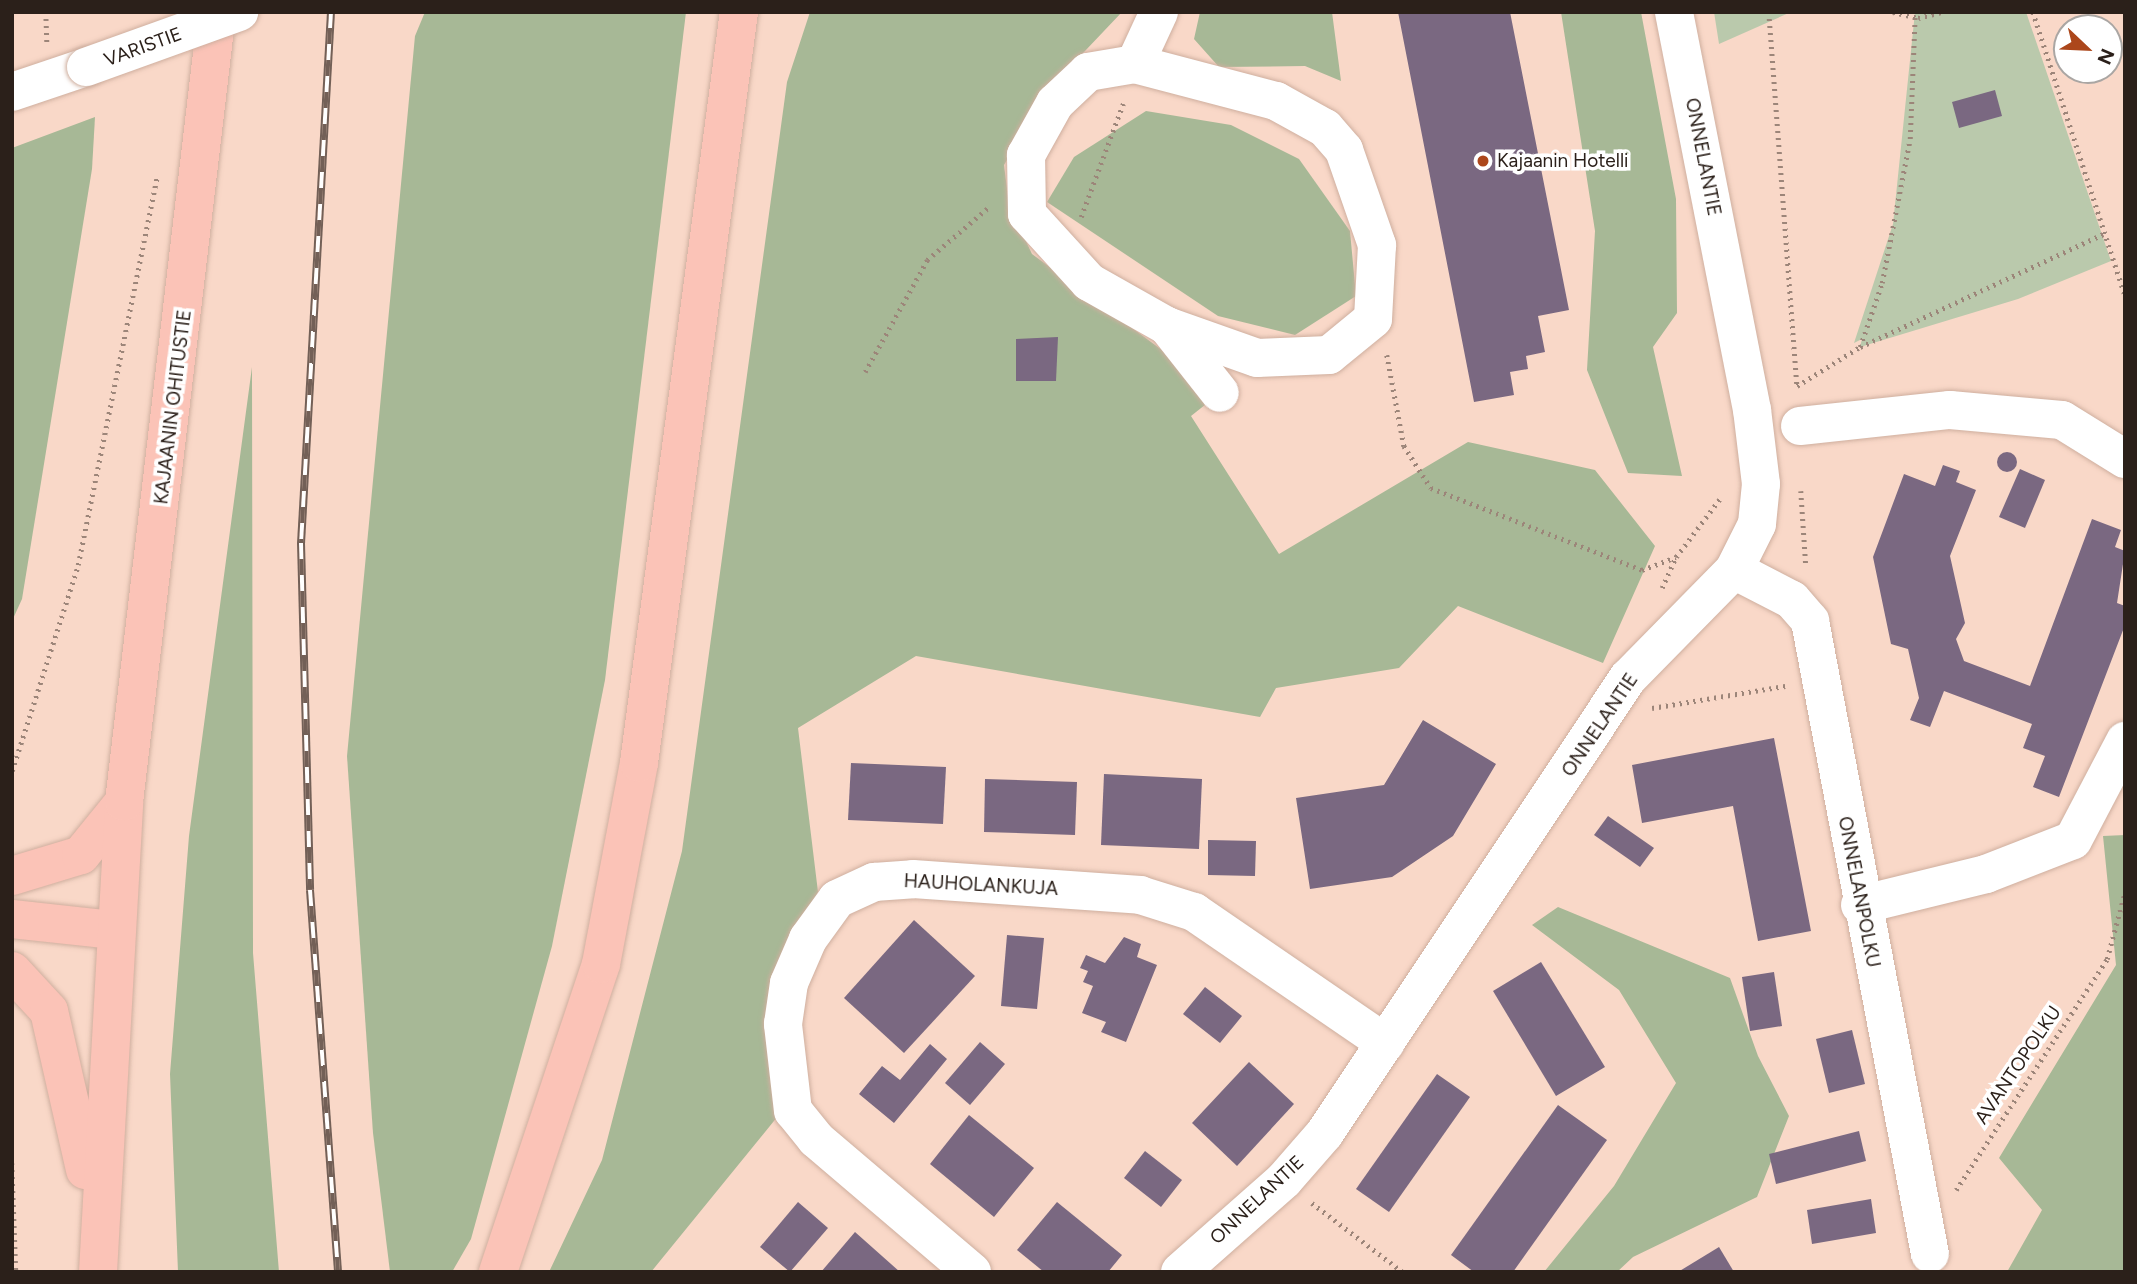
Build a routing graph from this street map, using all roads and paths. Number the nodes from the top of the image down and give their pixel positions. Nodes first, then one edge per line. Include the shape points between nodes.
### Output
1 (46, 12) edge
2 (217, 12) edge
3 (239, 12) edge
4 (738, 12) edge
5 (752, 12) edge
6 (1159, 12) edge
7 (1674, 12) edge
8 (1769, 12) edge
9 (1893, 12) edge
10 (1915, 12) edge
11 (1942, 12) edge
12 (2033, 12) edge
13 (1918, 18) junction
14 (47, 46) dead end
15 (1135, 64) junction
16 (12, 92) edge
17 (720, 157) junction
18 (160, 163) dead end
19 (1023, 178) junction
20 (2103, 234) junction
21 (1065, 257) junction
22 (2125, 295) edge
23 (1373, 319) junction
24 (1167, 326) junction
25 (1860, 347) junction
26 (865, 372) dead end
27 (1797, 386) junction
28 (1220, 393) dead end
29 (1800, 426) junction
30 (2125, 459) edge
31 (1676, 557) dead end
32 (1734, 570) junction
33 (1810, 621) junction
34 (1820, 680) junction
35 (1606, 716) junction
36 (2125, 741) edge
37 (12, 771) edge
38 (124, 802) junction
39 (12, 876) edge
40 (2125, 892) edge
41 (1860, 905) junction
42 (12, 919) edge
43 (114, 930) junction
44 (12, 971) edge
45 (1385, 1043) junction
46 (12, 1163) edge
47 (1284, 1180) junction
48 (96, 1229) junction
49 (1930, 1254) joint
50 (16, 1272) edge
51 (98, 1272) edge
52 (498, 1272) edge
53 (972, 1272) edge
54 (1180, 1272) edge
55 (1403, 1272) edge

1 - 14 path
2 - 38 highway, KAJAANIN OHITUSTIE
3 - 16 street, VARISTIE, bridge
4 - 17 highway
5 - 17 highway
6 - 15 street
7 - 32 street, ONNELANTIE via 1761,484 1757,524
8 - 27 path
9 - 13 path
10 - 13 path
11 - 13 path
12 - 20 path
13 - 25 path via 1910,139 1882,283
15 - 19 street via 1088,72 1055,103 1026,155
15 - 21 path
15 - 23 street via 1276,101 1325,128 1345,150 1377,245
17 - 52 highway via 641,749 601,964
18 - 37 path via 78,565
19 - 21 street via 1027,214
19 - 26 path via 927,260
20 - 22 path
20 - 25 path
21 - 24 street via 1089,282
23 - 24 street via 1329,355 1269,358
23 - 31 path via 1391,366 1404,446 1431,488 1642,570
24 - 28 street
25 - 27 path
27 - 29 path
29 - 30 street via 1950,410 2062,420
29 - 33 path
32 - 33 street via 1792,600
32 - 35 street, ONNELANTIE via 1628,678
33 - 34 street, ONNELANPOLKU
34 - 35 path
34 - 41 street, ONNELANPOLKU
35 - 45 street, ONNELANTIE
36 - 41 street via 2073,840 1986,874
38 - 39 highway via 81,855
38 - 43 highway, KAJAANIN OHITUSTIE
40 - 49 path, AVANTOPOLKU via 2107,959 1965,1169
41 - 49 street, ONNELANPOLKU
42 - 43 highway
43 - 48 highway, KAJAANIN OHITUSTIE
44 - 48 highway via 49,1012
45 - 47 street, ONNELANTIE via 1325,1133
45 - 53 street, HAUHOLANKUJA via 1194,912 1140,895 913,879 874,882 837,899 808,939 789,983 783,1024 793,1111 817,1139
46 - 50 path
47 - 54 street, ONNELANTIE
47 - 55 path
48 - 51 highway

